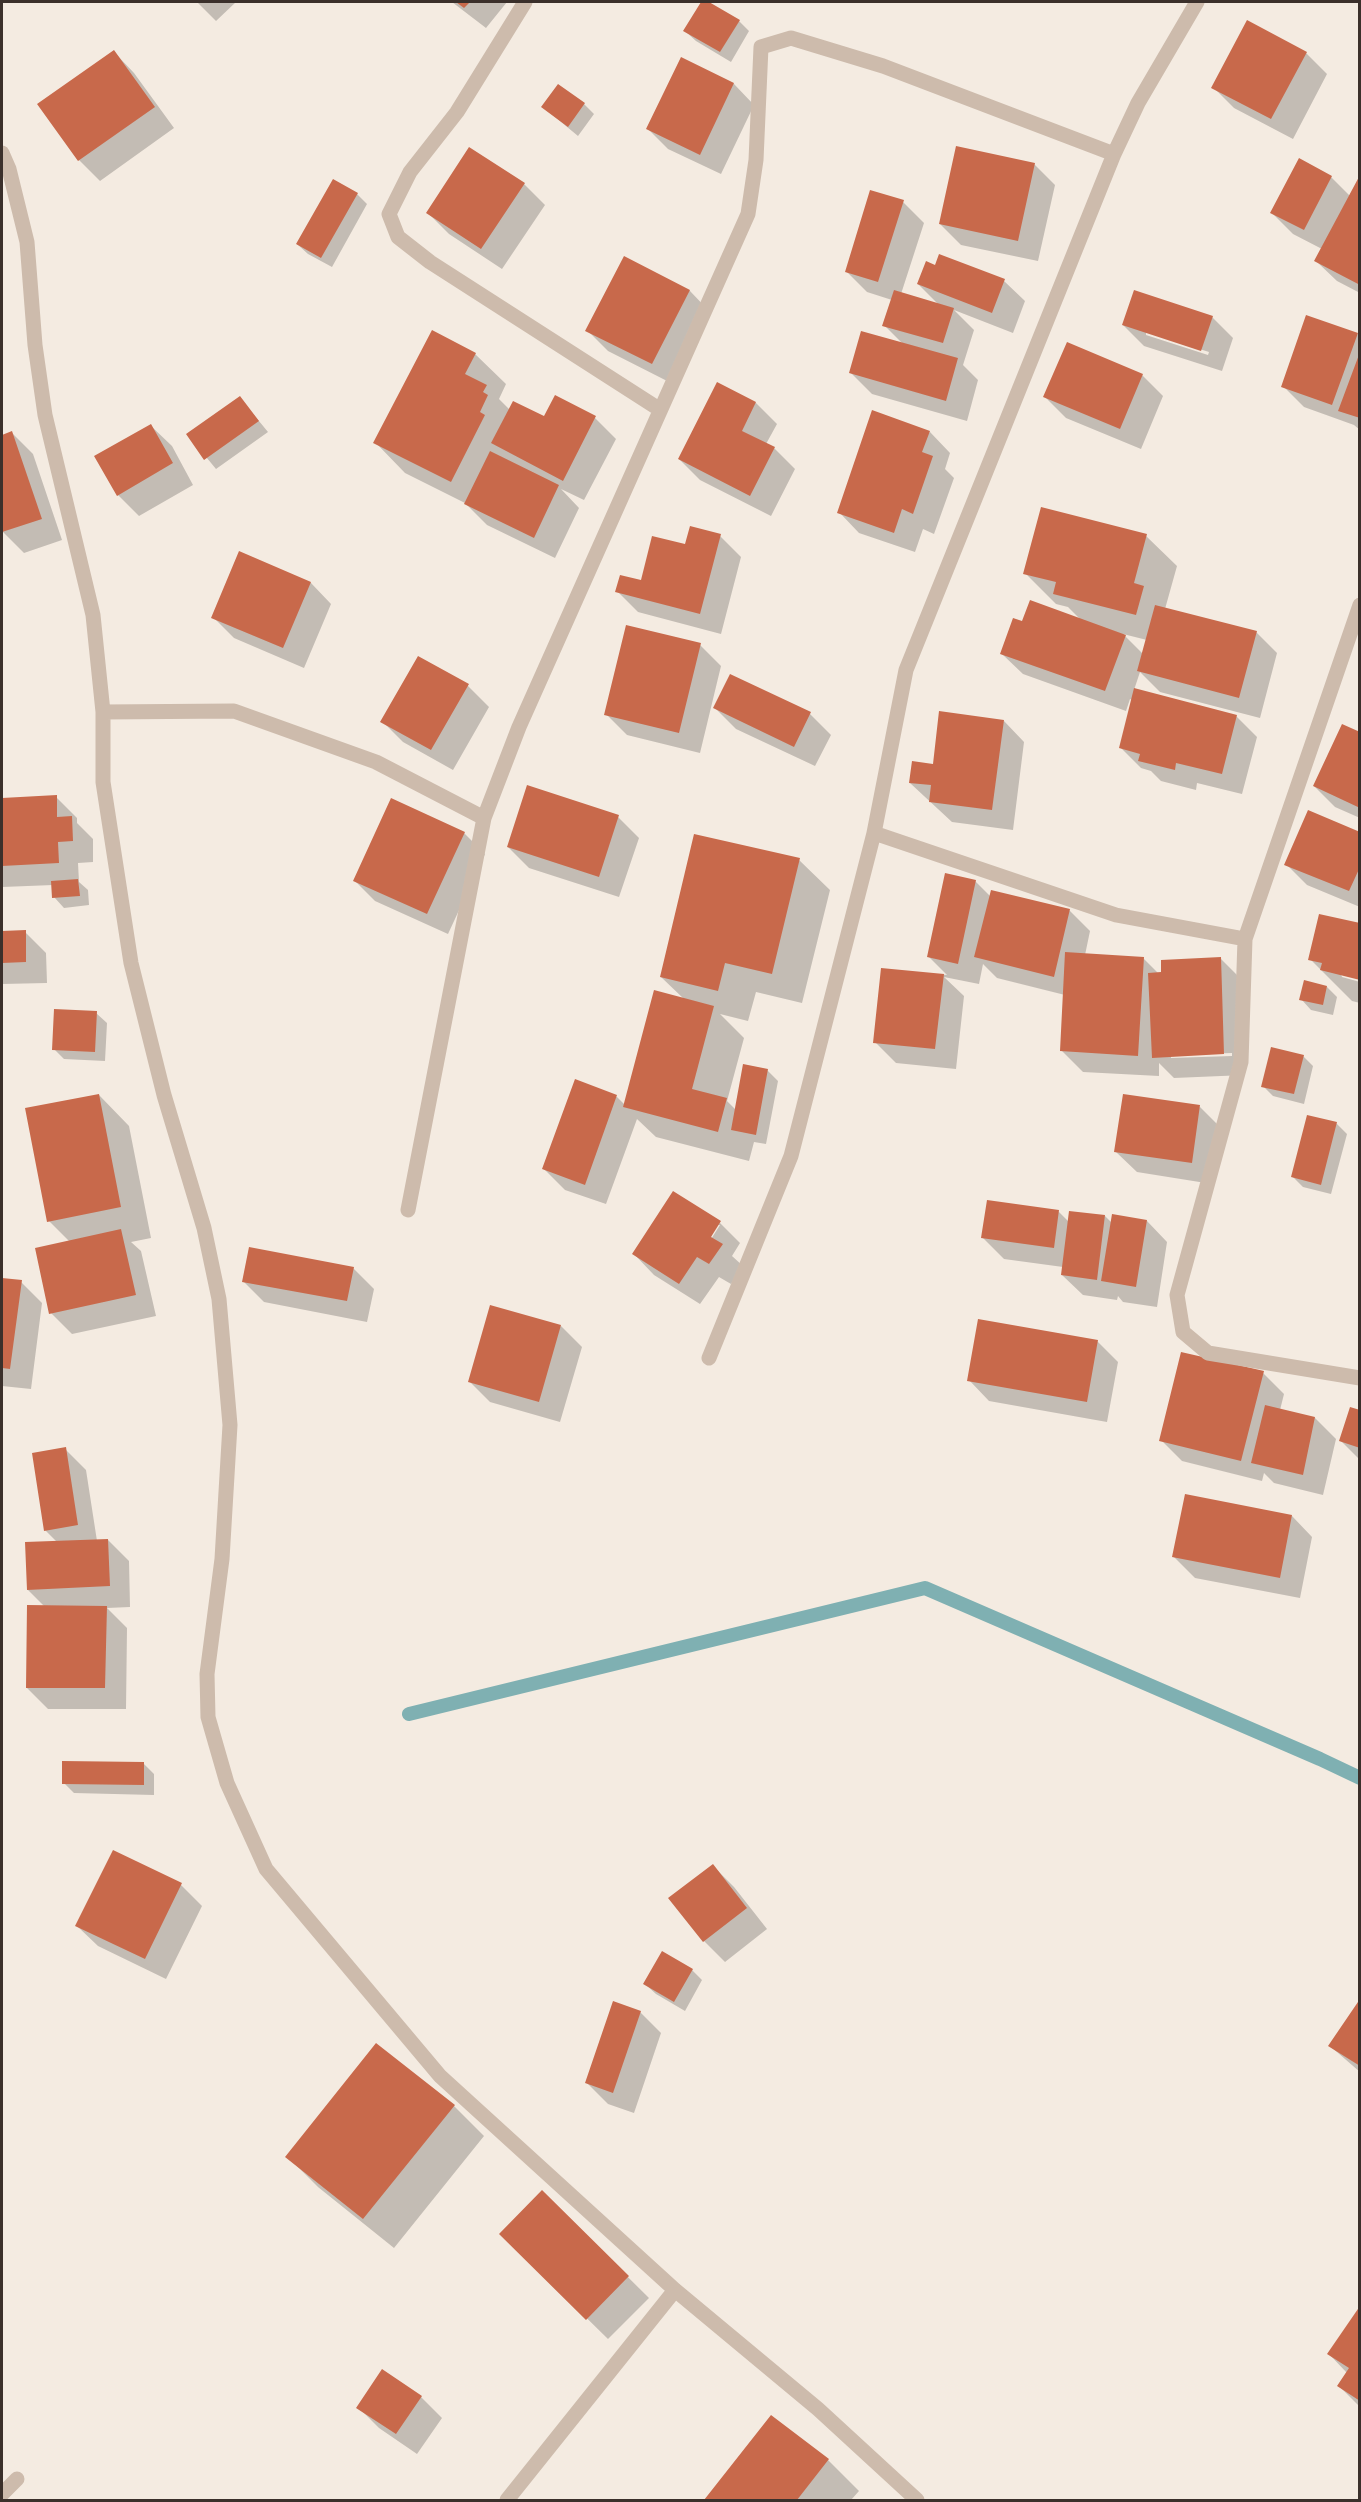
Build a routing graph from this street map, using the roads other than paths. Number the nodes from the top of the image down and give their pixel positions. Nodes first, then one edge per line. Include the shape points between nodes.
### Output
1 (525, 2) edge
2 (1197, 2) edge
3 (2, 153) edge
4 (1114, 154) junction
5 (659, 409) junction
6 (1359, 605) edge
7 (103, 712) junction
8 (484, 818) junction
9 (874, 833) junction
10 (1245, 939) junction
11 (408, 1210) dead end
12 (709, 1358) dead end
13 (1359, 1378) edge
14 (675, 2290) junction
15 (17, 2479) dead end
16 (2, 2494) edge
17 (507, 2500) edge
18 (917, 2500) edge

1 - 5 street via 457,112 410,172 389,214 398,237 430,261
2 - 4 street via 1138,103
3 - 7 street via 27,242 34,345 45,415 93,615
4 - 5 street via 873,63 791,38 760,47 756,160 748,214
4 - 9 street via 906,670
5 - 8 street via 519,727
6 - 10 street
7 - 8 street via 234,711 376,762
7 - 14 street via 104,782 131,963 164,1095 204,1228 219,1299 230,1425 222,1559 207,1674 208,1717 227,1783 266,1869 440,2076
8 - 11 street
9 - 10 street via 1116,915
9 - 12 street via 791,1156
10 - 13 street via 1241,1062 1177,1295 1183,1332 1208,1353
14 - 17 street
14 - 18 street via 818,2409
15 - 16 street

